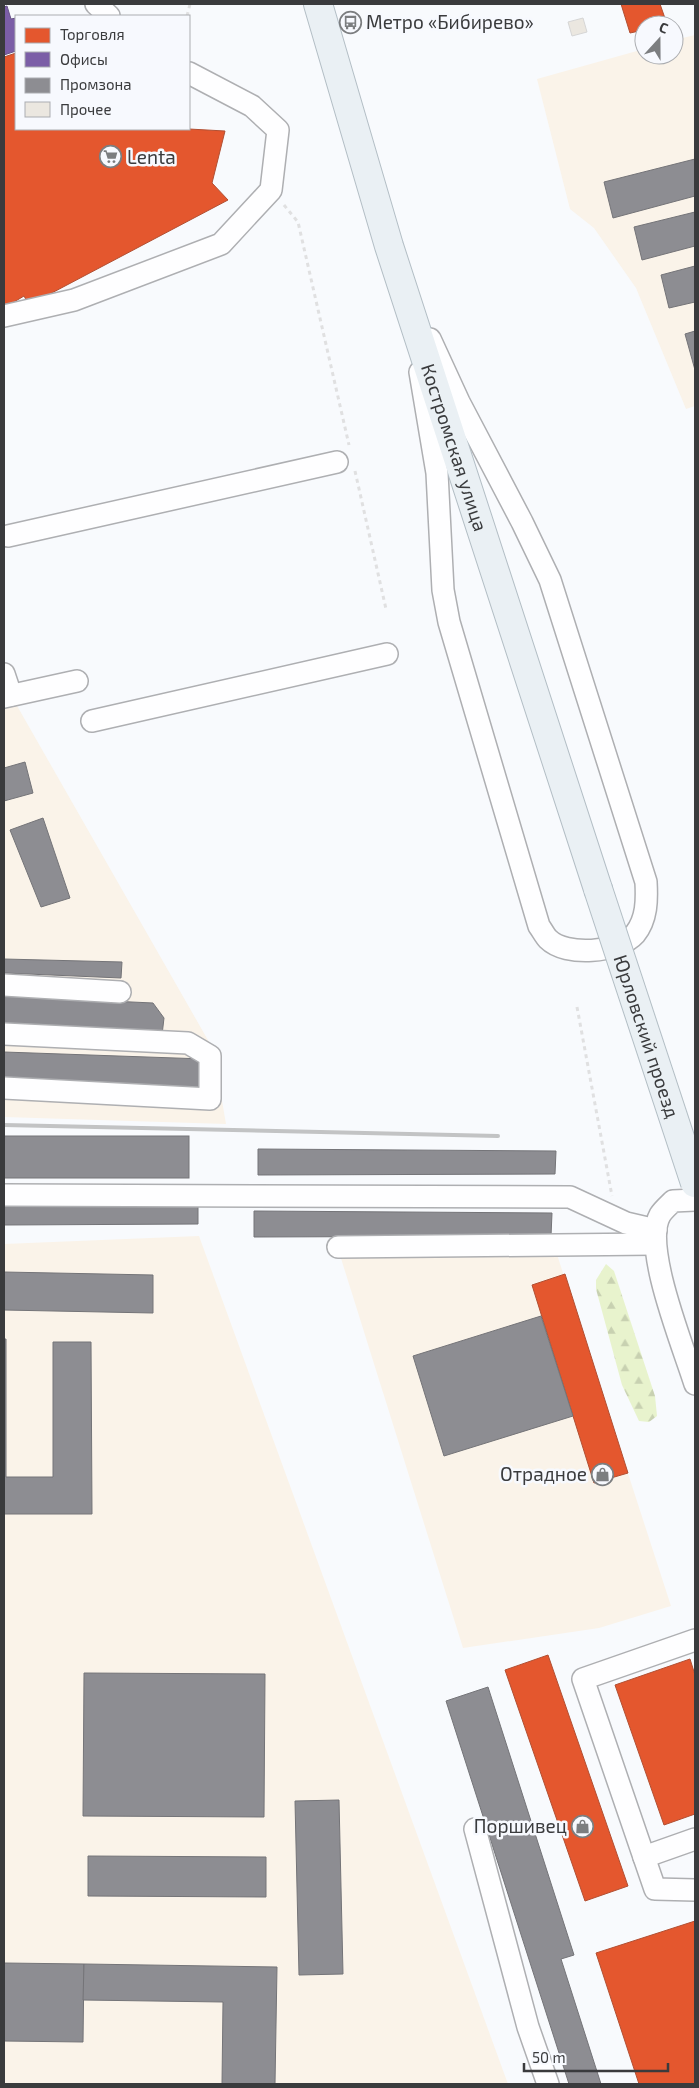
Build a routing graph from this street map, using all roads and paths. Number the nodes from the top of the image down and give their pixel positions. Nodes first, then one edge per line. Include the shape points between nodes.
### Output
1 (96, 4) edge
2 (318, 4) edge
3 (108, 15) edge
4 (190, 74) edge
5 (271, 190) junction
6 (389, 246) junction
7 (410, 310) junction
8 (4, 316) edge
9 (347, 460) junction
10 (8, 536) dead end
11 (386, 609) dead end
12 (387, 654) dead end
13 (4, 674) edge
14 (77, 681) dead end
15 (7, 696) edge
16 (92, 722) dead end
17 (598, 889) joint
18 (4, 985) edge
19 (120, 992) dead end
20 (577, 1007) dead end
21 (4, 1034) edge
22 (4, 1088) edge
23 (692, 1194) edge
24 (4, 1195) edge
25 (613, 1197) dead end
26 (656, 1237) junction
27 (338, 1247) dead end
28 (695, 1384) edge
29 (695, 1640) edge
30 (476, 1829) dead end
31 (695, 1839) edge
32 (644, 1857) junction
33 (695, 1890) edge
34 (548, 2084) edge

1 - 3 street
2 - 6 main road, Костромская улица
4 - 5 street via 252,106 278,130
5 - 8 street via 221,244 74,300
5 - 9 path via 298,222
6 - 7 main road, Костромская улица
6 - 7 street via 458,402 550,580 633,838 646,882 644,918 635,934 608,949 588,951 565,947 548,940 539,926 449,622 443,590 437,473
7 - 17 main road, Костромская улица
9 - 10 street
9 - 11 path
12 - 16 street
13 - 15 street
14 - 15 street
17 - 23 main road, Юрловский проезд, bridge
18 - 19 street
20 - 25 path
21 - 22 street via 188,1043 210,1056 210,1099
23 - 26 street via 674,1201 660,1215
24 - 26 street via 570,1197
26 - 27 street
26 - 28 street via 660,1275
29 - 32 street via 583,1679
30 - 34 street via 528,2027
31 - 32 street
32 - 33 street via 655,1890

